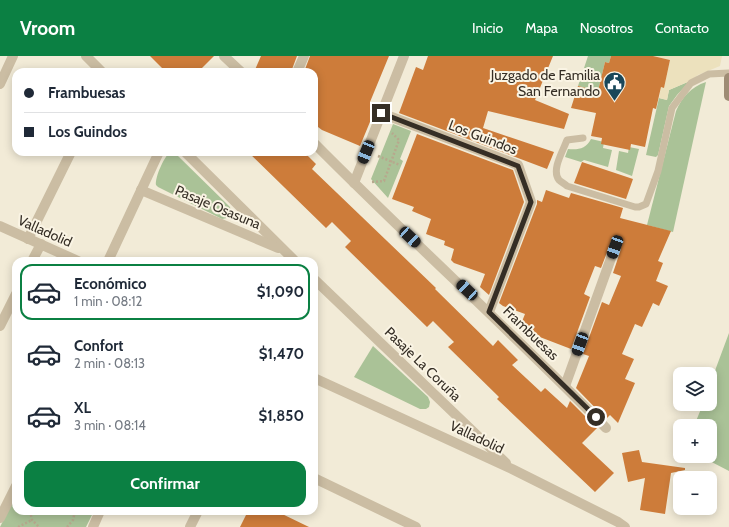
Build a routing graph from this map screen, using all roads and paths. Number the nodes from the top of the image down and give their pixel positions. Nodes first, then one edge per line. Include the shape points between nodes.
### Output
1 (14, 56) edge
2 (86, 56) edge
3 (224, 56) edge
4 (304, 56) edge
5 (404, 56) edge
6 (98, 68) edge
7 (237, 68) edge
8 (299, 68) edge
9 (729, 73) edge
10 (729, 78) edge
11 (0, 84) edge
12 (729, 96) edge
13 (381, 113) junction
14 (583, 138) dead end
15 (318, 147) edge
16 (366, 152) junction
17 (69, 156) edge
18 (157, 156) edge
19 (189, 156) edge
20 (391, 161) junction
21 (400, 165) dead end
22 (354, 183) junction
23 (141, 190) junction
24 (0, 226) edge
25 (28, 239) junction
26 (40, 244) junction
27 (615, 247) dead end
28 (283, 250) junction
29 (34, 257) edge
30 (69, 257) edge
31 (110, 257) edge
32 (291, 257) edge
33 (318, 283) edge
34 (12, 302) edge
35 (489, 312) junction
36 (0, 326) edge
37 (318, 380) edge
38 (565, 386) junction
39 (606, 428) dead end
40 (512, 469) junction
41 (318, 480) edge
42 (12, 494) edge
43 (31, 515) edge
44 (74, 515) edge
45 (98, 515) edge
46 (196, 515) edge
47 (0, 518) edge
48 (32, 520) junction
49 (18, 527) edge
50 (39, 527) edge
51 (67, 527) edge
52 (92, 527) edge
53 (190, 527) edge
54 (416, 527) edge
55 (625, 527) edge

1 - 11 street
2 - 6 street
3 - 7 street
4 - 8 street
5 - 13 street
9 - 14 lane via 709,74 692,83 672,108 658,171 646,204 635,207 567,186 559,180 556,173 567,140
10 - 12 street
13 - 16 street
13 - 20 path via 390,131 399,140
13 - 35 street, Los Guindos via 518,166 531,202
15 - 22 street, Frambuesas
16 - 20 path
16 - 22 street
17 - 25 street
18 - 23 street
19 - 28 street
20 - 21 path
20 - 22 path via 384,181
22 - 35 street, Frambuesas
23 - 28 street, Pasaje Osasuna
23 - 31 street
24 - 25 street, Valladolid
25 - 26 street, Valladolid
26 - 29 street
26 - 30 street, Valladolid
27 - 38 street
28 - 32 street
33 - 40 street, Pasaje La Coruña
34 - 36 street
35 - 38 street, Frambuesas
37 - 40 street, Valladolid
38 - 39 street, Frambuesas
40 - 55 street, Valladolid
41 - 54 street
42 - 47 street
43 - 48 path
44 - 51 path
45 - 52 street
46 - 53 street
48 - 49 path
48 - 50 path

